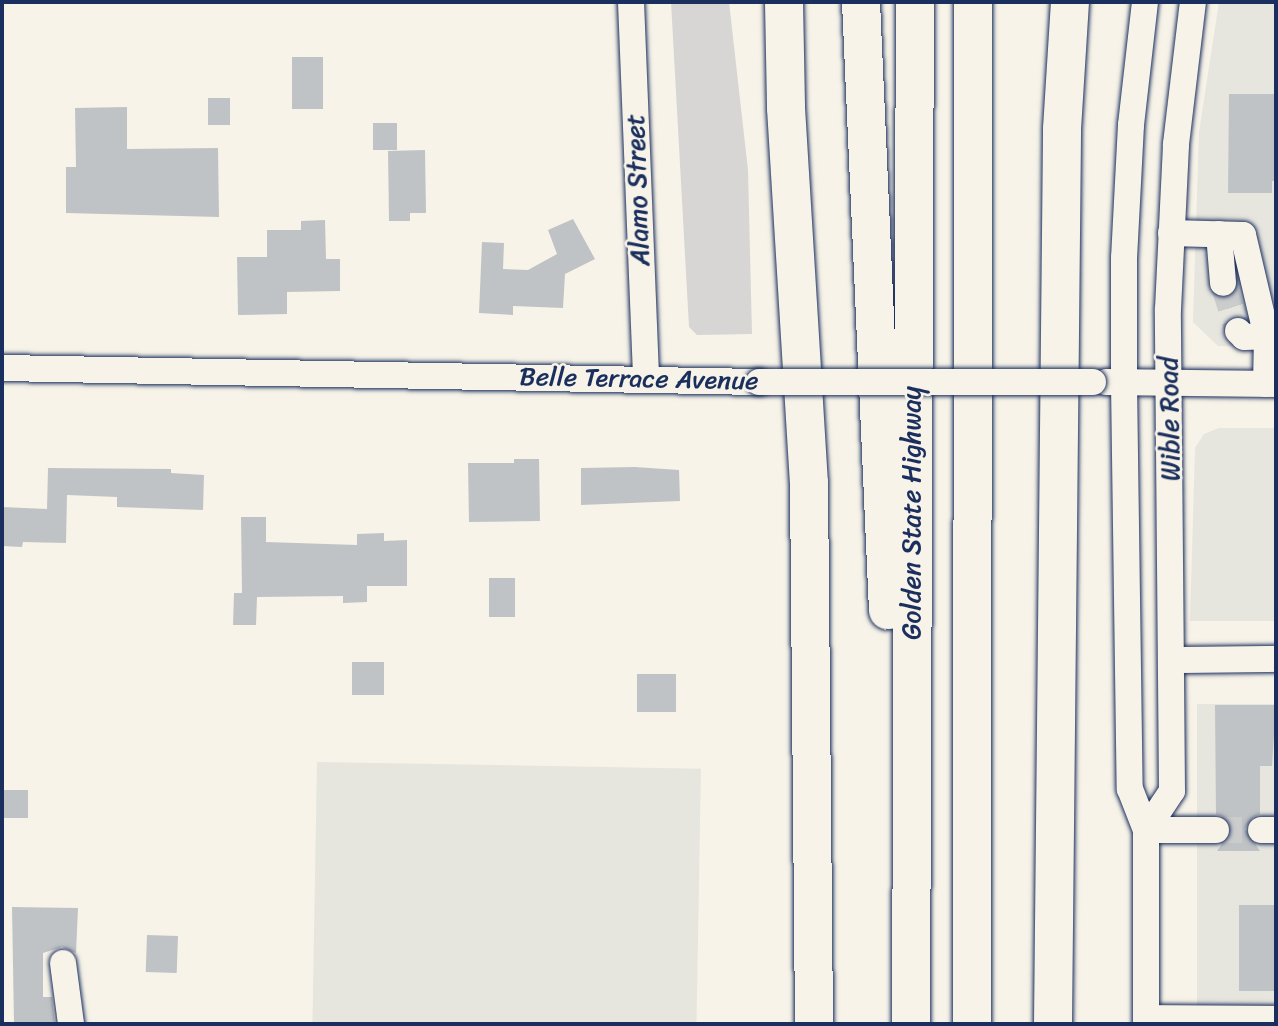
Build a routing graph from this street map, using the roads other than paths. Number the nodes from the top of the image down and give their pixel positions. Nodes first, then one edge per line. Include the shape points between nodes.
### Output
1 (631, 2) edge
2 (766, 2) edge
3 (783, 2) edge
4 (861, 2) edge
5 (915, 2) edge
6 (973, 2) edge
7 (1070, 2) edge
8 (1086, 2) edge
9 (1146, 2) edge
10 (1194, 2) edge
11 (786, 108) junction
12 (1062, 128) junction
13 (1171, 233) junction
14 (1219, 234) junction
15 (1223, 283) tunnel mouth
16 (1238, 331) dead end
17 (1271, 336) edge
18 (2, 368) edge
19 (646, 379) junction
20 (1124, 383) junction
21 (1169, 384) junction
22 (1271, 384) edge
23 (1276, 659) edge
24 (1173, 660) junction
25 (1146, 830) junction
26 (1216, 830) tunnel mouth
27 (911, 947) junction
28 (63, 963) dead end
29 (1276, 1019) edge
30 (1146, 1021) edge
31 (71, 1024) edge
32 (814, 1024) edge
33 (911, 1024) edge
34 (972, 1024) edge
35 (1054, 1024) edge

1 - 19 street, Alamo Street
2 - 11 highway
3 - 11 highway
4 - 27 highway via 884,551
5 - 27 highway, Golden State Highway
6 - 34 highway
7 - 12 highway
8 - 12 highway
9 - 20 street, Wible Road via 1127,205
10 - 13 street, Wible Road
11 - 32 highway via 810,497
12 - 35 highway
13 - 14 street
13 - 21 street, Wible Road
14 - 15 street
14 - 17 street via 1243,235
16 - 17 street via 1244,337
17 - 22 street
18 - 19 street, Belle Terrace Avenue
19 - 20 street, Belle Terrace Avenue, bridge
20 - 21 street, Belle Terrace Avenue
20 - 25 street, Wible Road via 1130,789
21 - 22 street, Belle Terrace Avenue
21 - 24 street, Wible Road
23 - 24 street
24 - 25 street, Wible Road via 1172,791
25 - 26 street
25 - 30 street, Wible Road
27 - 33 highway, Golden State Highway
28 - 31 street
29 - 30 street

